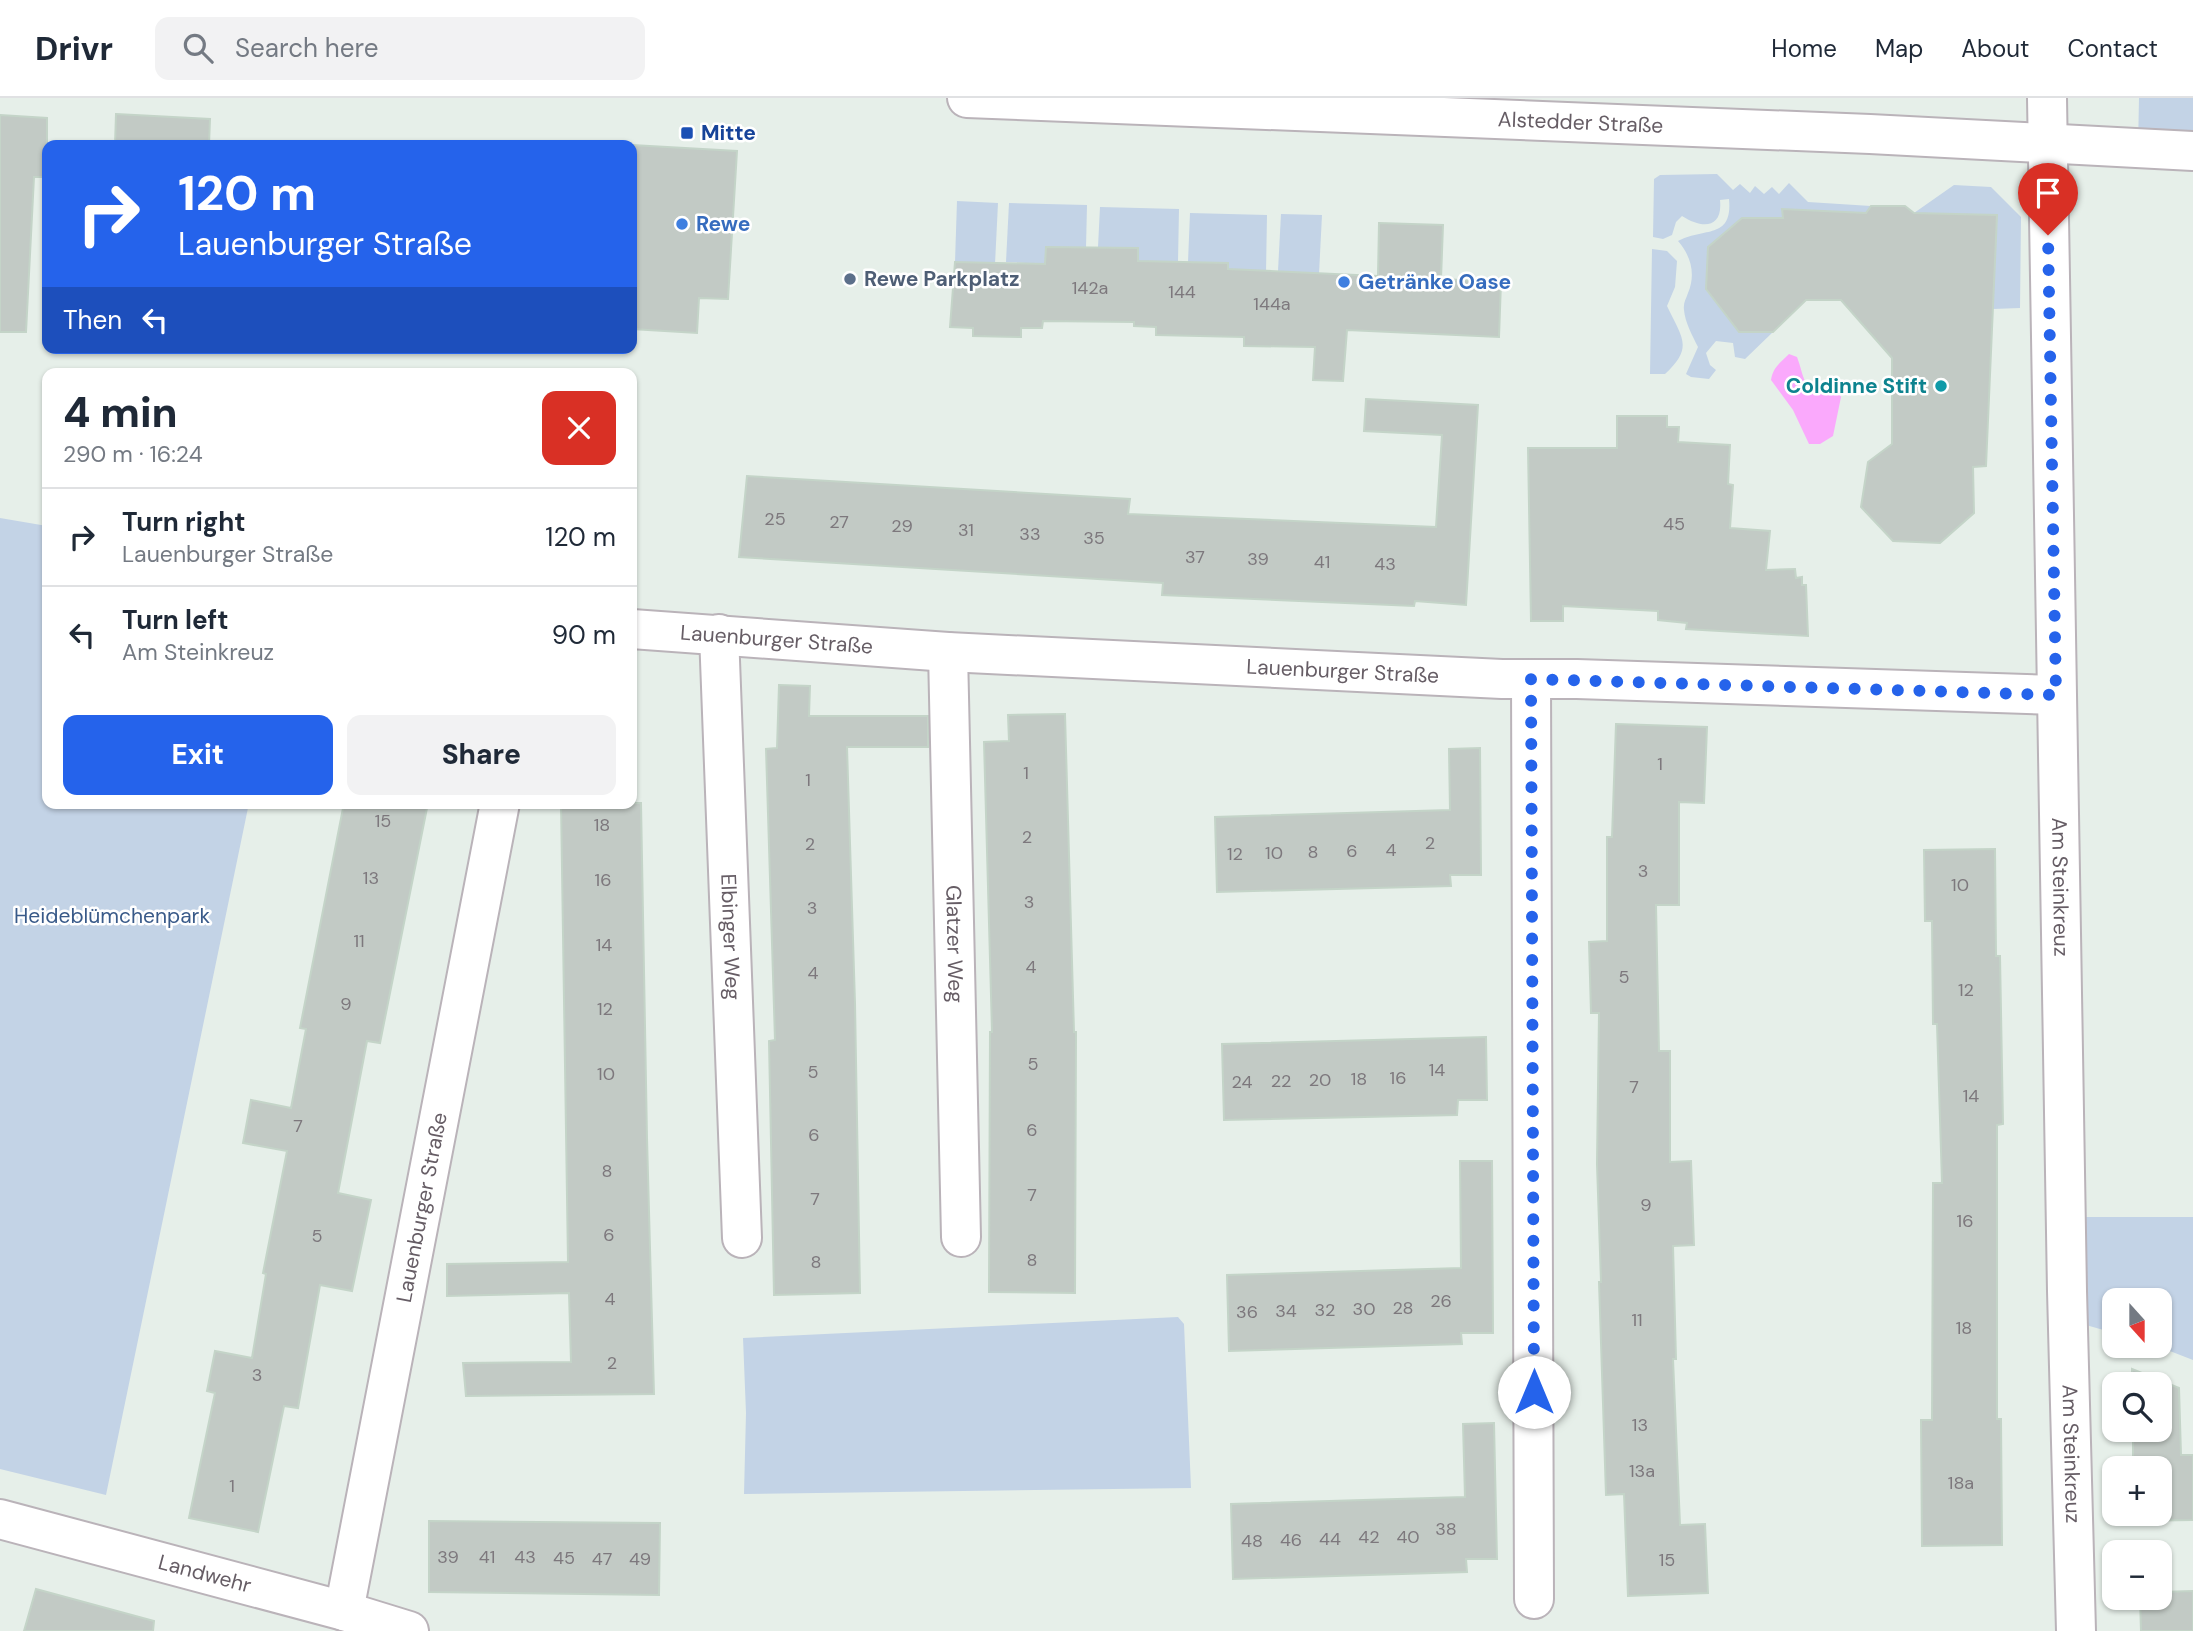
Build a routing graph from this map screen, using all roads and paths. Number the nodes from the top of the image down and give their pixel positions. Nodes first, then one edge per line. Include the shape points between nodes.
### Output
1 (967, 98) edge
2 (2047, 98) edge
3 (2047, 143) junction
4 (2193, 151) edge
5 (637, 629) edge
6 (719, 634) junction
7 (948, 652) junction
8 (1531, 679) junction
9 (2056, 695) junction
10 (499, 809) edge
11 (961, 1237) dead end
12 (742, 1238) dead end
13 (0, 1519) edge
14 (1534, 1599) dead end
15 (344, 1611) junction
16 (409, 1631) edge
17 (2076, 1631) edge

1 - 3 street, Alstedder Straße
2 - 3 street, Am Steinkreuz
3 - 4 street, Alstedder Straße
3 - 9 street, Am Steinkreuz
5 - 6 street, Lauenburger Straße
6 - 7 street, Lauenburger Straße
6 - 12 street, Elbinger Weg
7 - 8 street, Lauenburger Straße
7 - 11 street, Glatzer Weg
8 - 9 street, Lauenburger Straße
8 - 14 street
9 - 17 street, Am Steinkreuz
10 - 15 street, Lauenburger Straße
13 - 15 street, Landwehr
15 - 16 street, Landwehr

